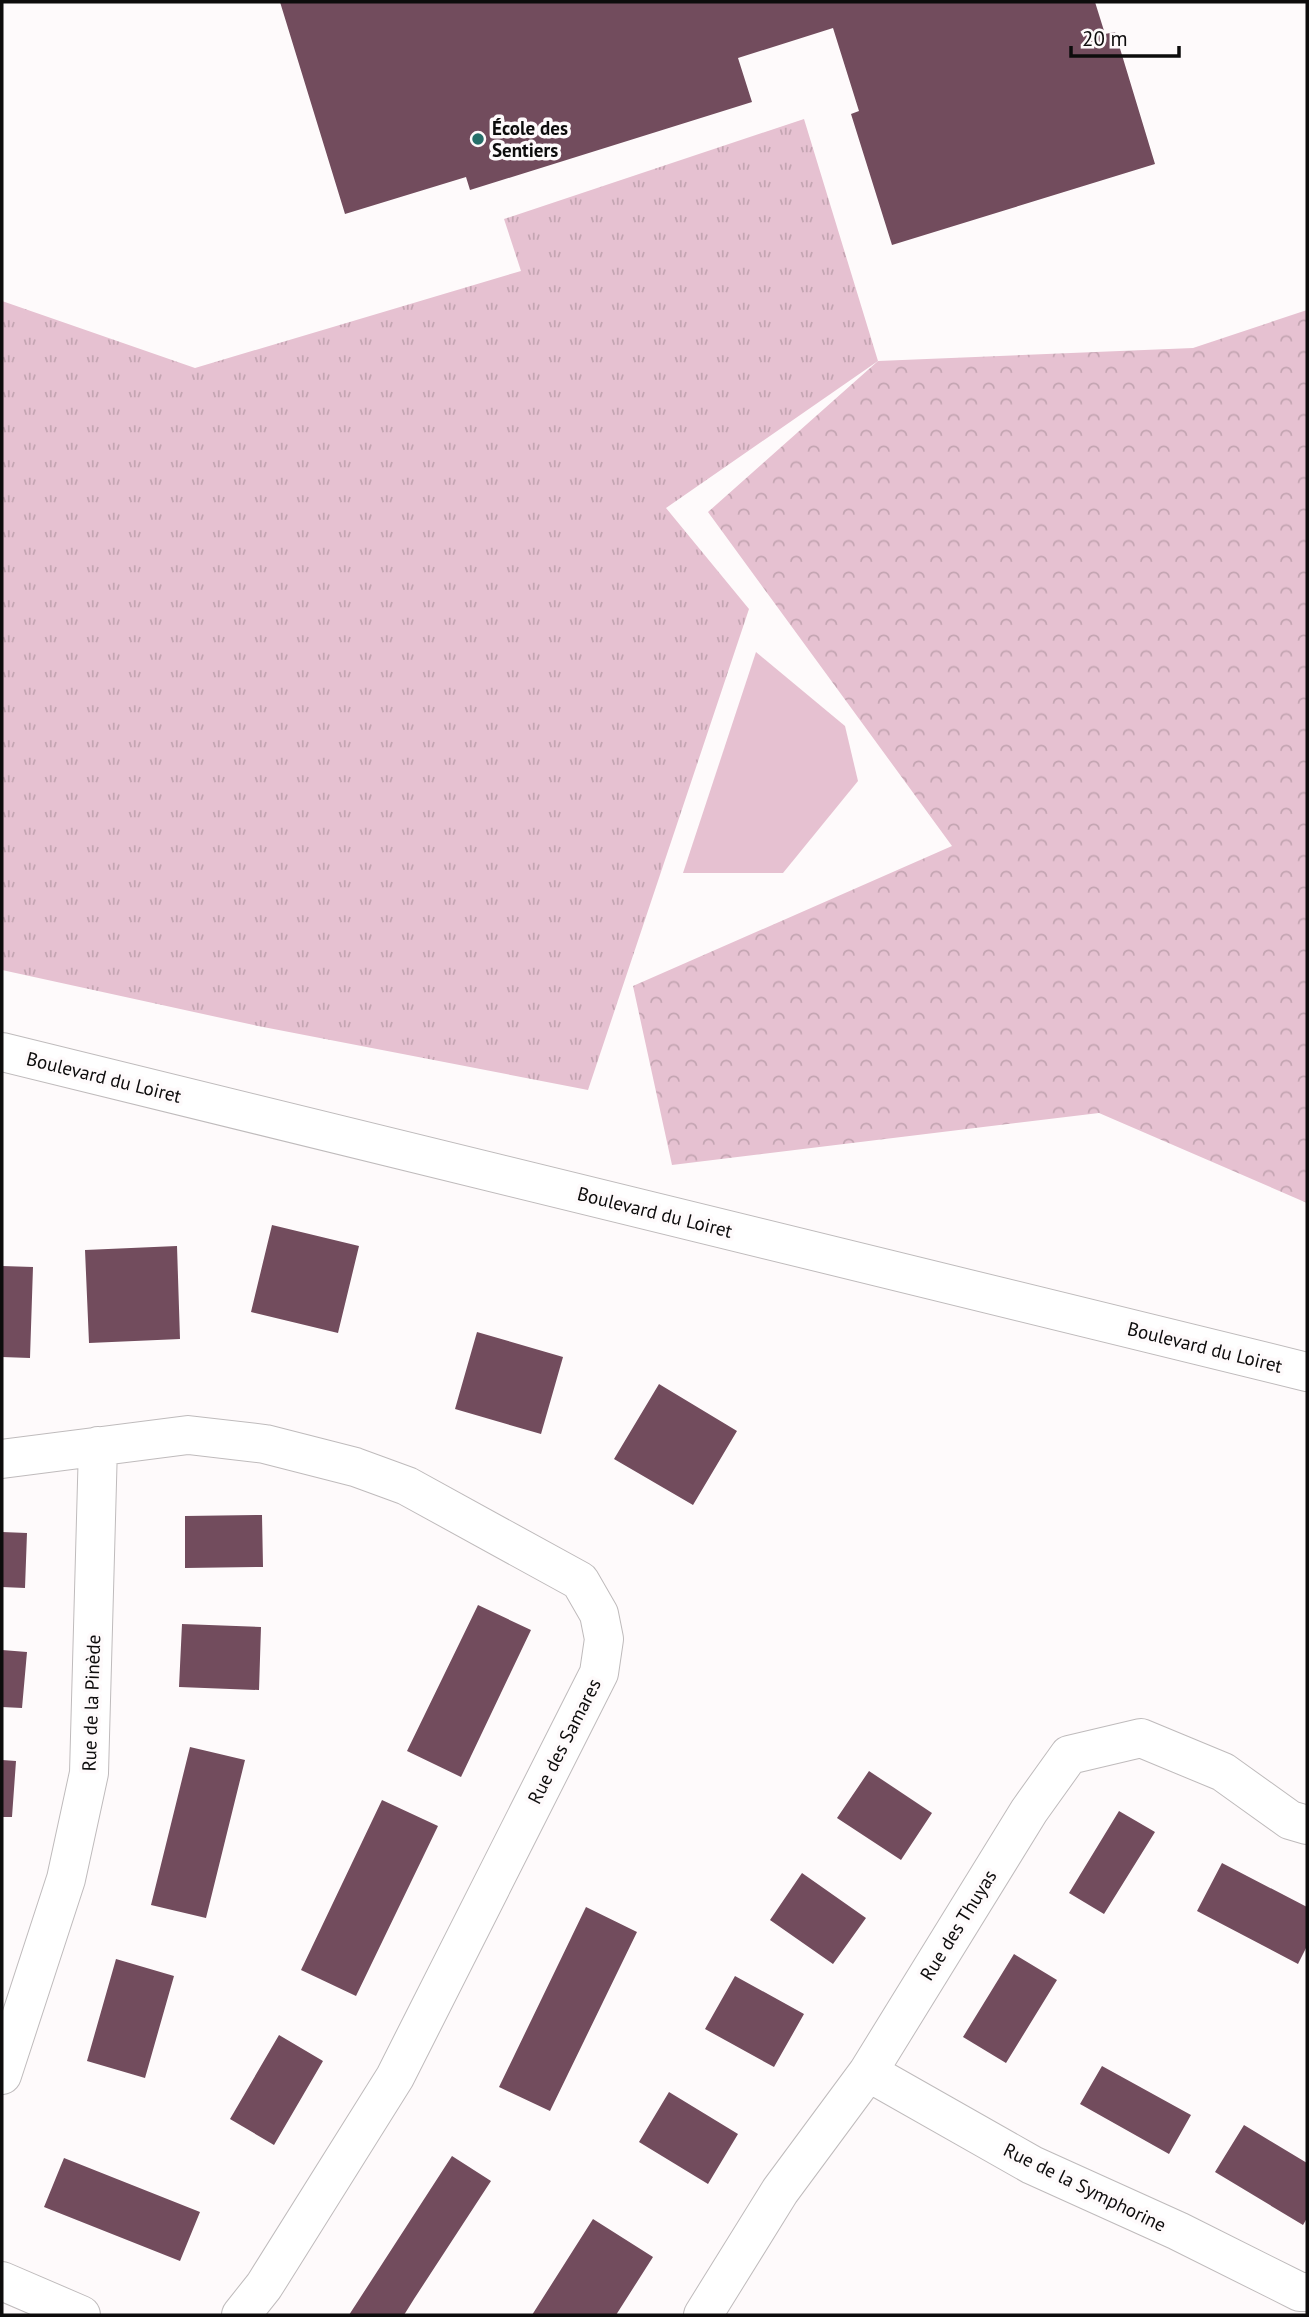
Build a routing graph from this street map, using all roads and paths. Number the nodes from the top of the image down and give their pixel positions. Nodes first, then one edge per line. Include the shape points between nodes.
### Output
1 (2, 1052) edge
2 (1307, 1372) edge
3 (98, 1446) junction
4 (2, 1459) edge
5 (1307, 1825) edge
6 (868, 2072) junction
7 (2, 2075) edge
8 (2, 2281) edge
9 (1307, 2292) edge
10 (81, 2315) edge
11 (242, 2315) edge
12 (703, 2315) edge

1 - 2 street, Boulevard du Loiret
3 - 4 street, Rue des Samares
3 - 7 street, Rue de la Pinède via 89,1773 66,1879
3 - 11 street, Rue des Samares via 188,1435 265,1444 407,1486 580,1581 599,1614 604,1639 599,1673 395,2077
5 - 6 street, Rue des Thuyas via 1290,1820 1223,1772 1141,1738 1069,1755 1029,1811
6 - 9 street, Rue de la Symphorine via 1032,2165
6 - 12 street, Rue des Thuyas via 780,2191
8 - 10 street

